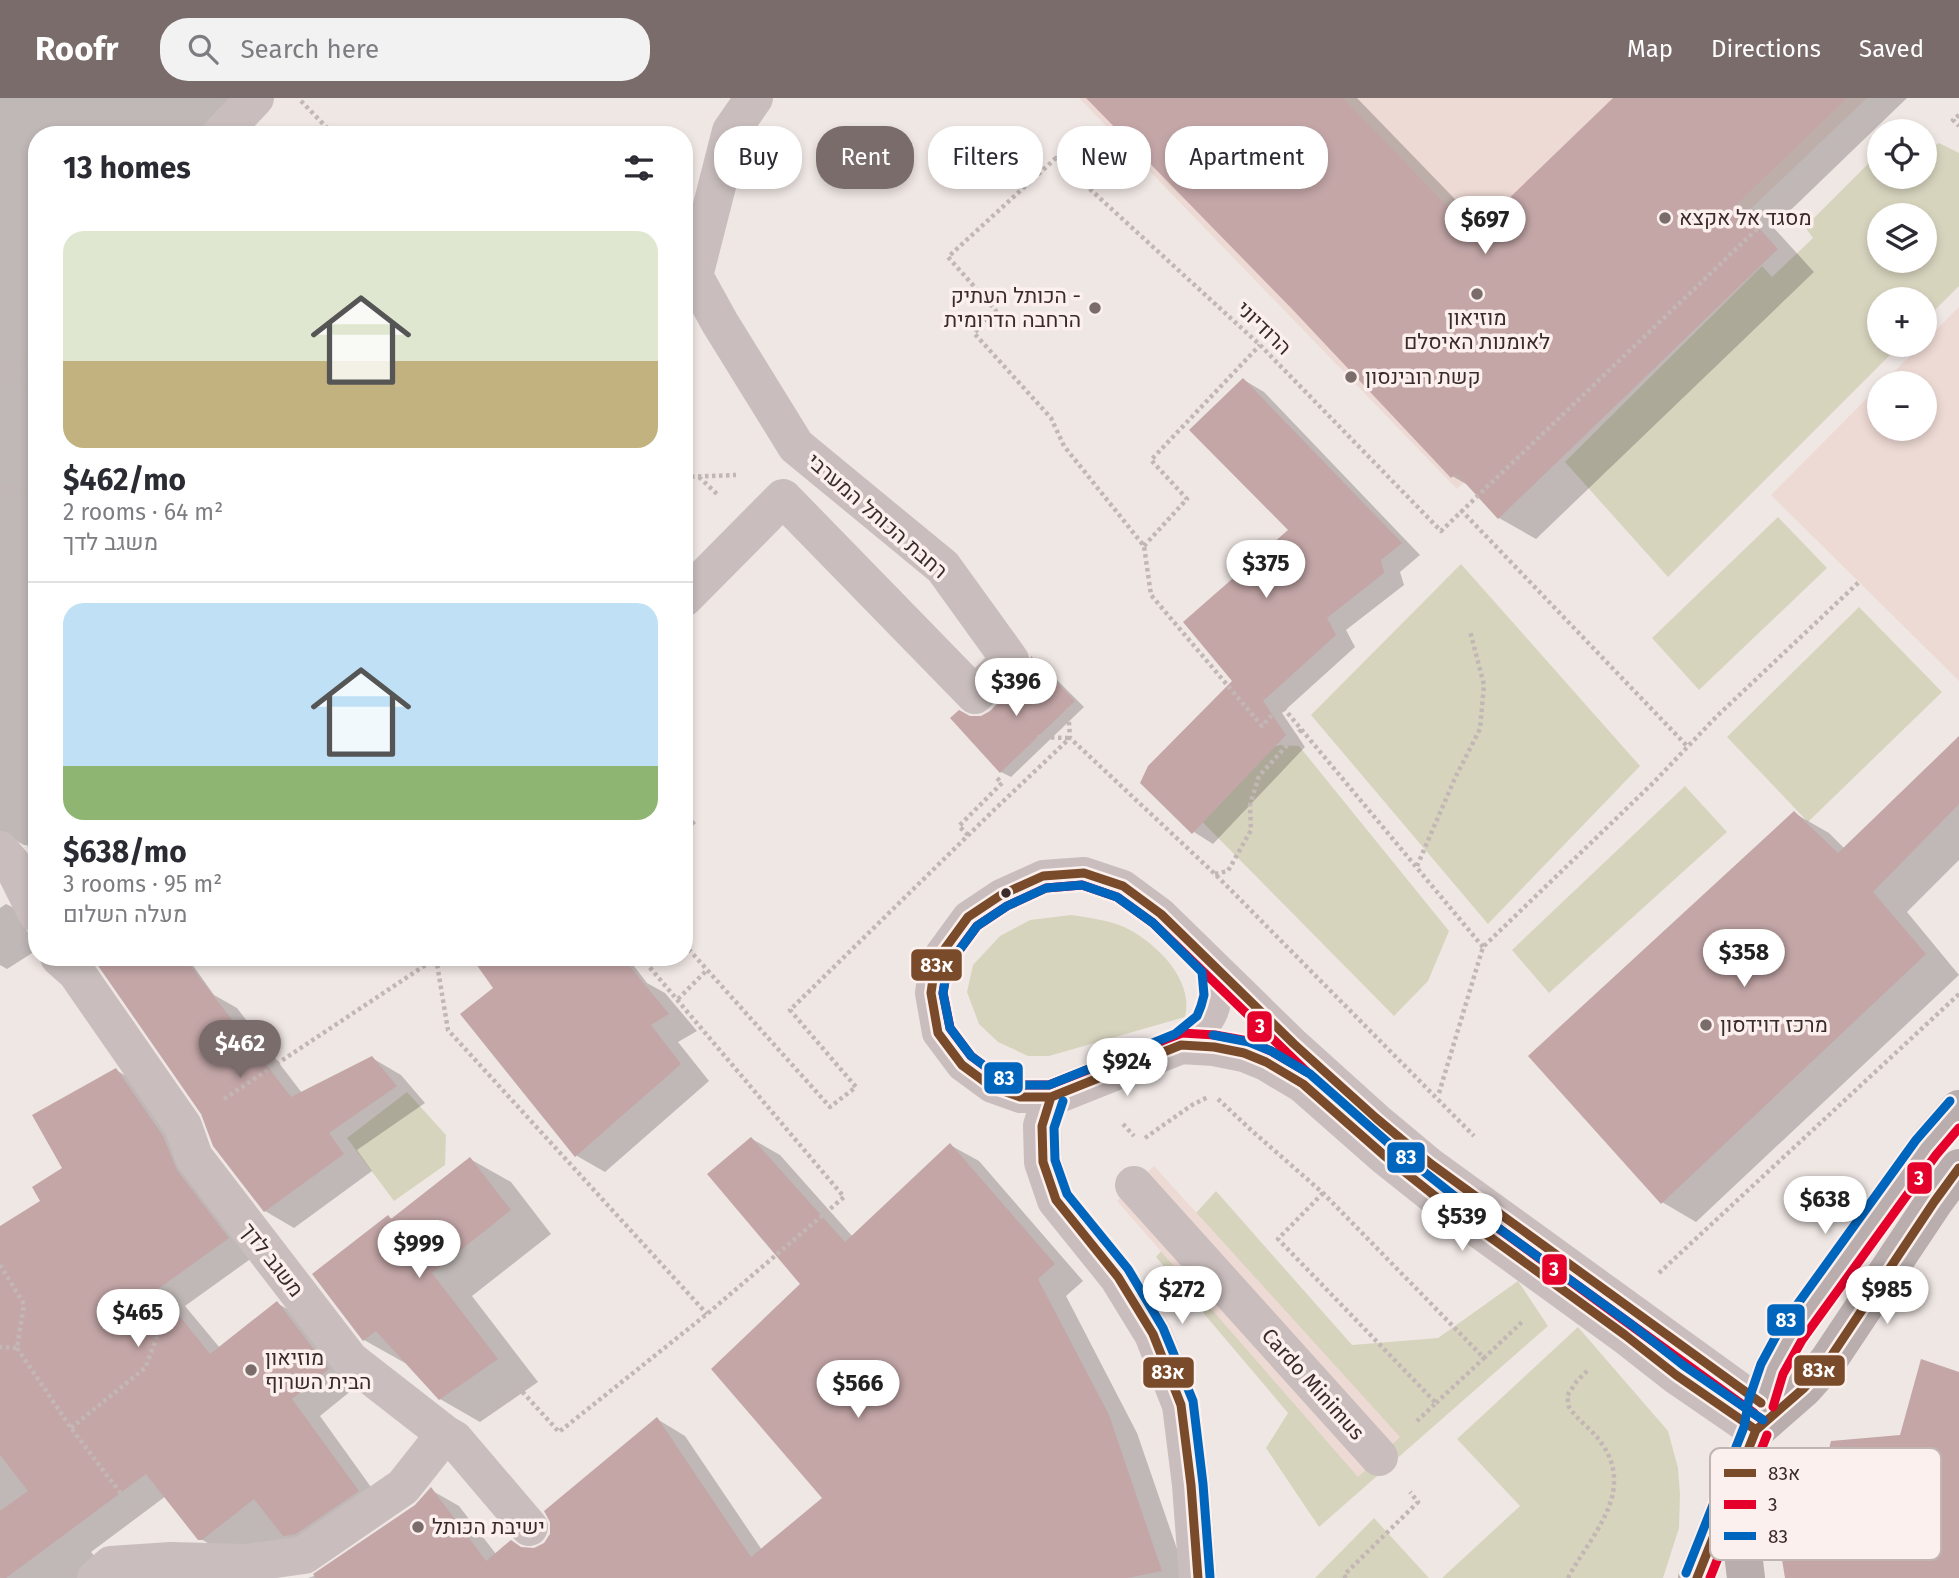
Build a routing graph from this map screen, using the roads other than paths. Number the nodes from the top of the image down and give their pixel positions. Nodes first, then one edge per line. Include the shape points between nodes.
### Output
1 (255, 98) edge
2 (754, 98) edge
3 (229, 126) edge
4 (693, 589) edge
5 (0, 850) edge
6 (28, 896) edge
7 (69, 966) edge
8 (1213, 966) junction
9 (1181, 1045) junction
10 (1051, 1097) junction
11 (1959, 1109) edge
12 (1959, 1168) edge
13 (1134, 1185) dead end
14 (1758, 1416) junction
15 (449, 1437) junction
16 (1746, 1448) edge
17 (1379, 1457) dead end
18 (528, 1527) dead end
19 (1710, 1544) edge
20 (1744, 1560) edge
21 (96, 1578) edge
22 (1198, 1578) edge
23 (1697, 1578) edge
24 (1746, 1578) edge

1 - 3 street
2 - 4 street, רחבת הכותל המערבי via 731,131 694,276 796,446 943,567 1010,660 975,695 783,498
5 - 6 street
7 - 15 street, משגב לדך via 183,1126 194,1157 350,1360
8 - 9 lane via 1213,1010 1207,1023
8 - 10 lane via 1161,914 1123,886 1084,873 1043,876 968,917 941,954 934,972 931,993 937,1033 962,1065 992,1087 1020,1097
8 - 14 lane via 1431,1164 1625,1305
9 - 10 street
9 - 14 street via 1244,1053 1303,1084 1439,1200 1676,1375
10 - 22 street via 1042,1125 1043,1162 1056,1200 1118,1278 1153,1334 1181,1405
11 - 14 street via 1926,1147 1792,1333 1772,1369
12 - 14 street via 1828,1361 1804,1388
13 - 17 street, Cardo Minimus
14 - 16 street
15 - 18 street, משגב לדך
15 - 21 street via 403,1487 304,1555 246,1563 111,1565
19 - 23 street
20 - 24 street

